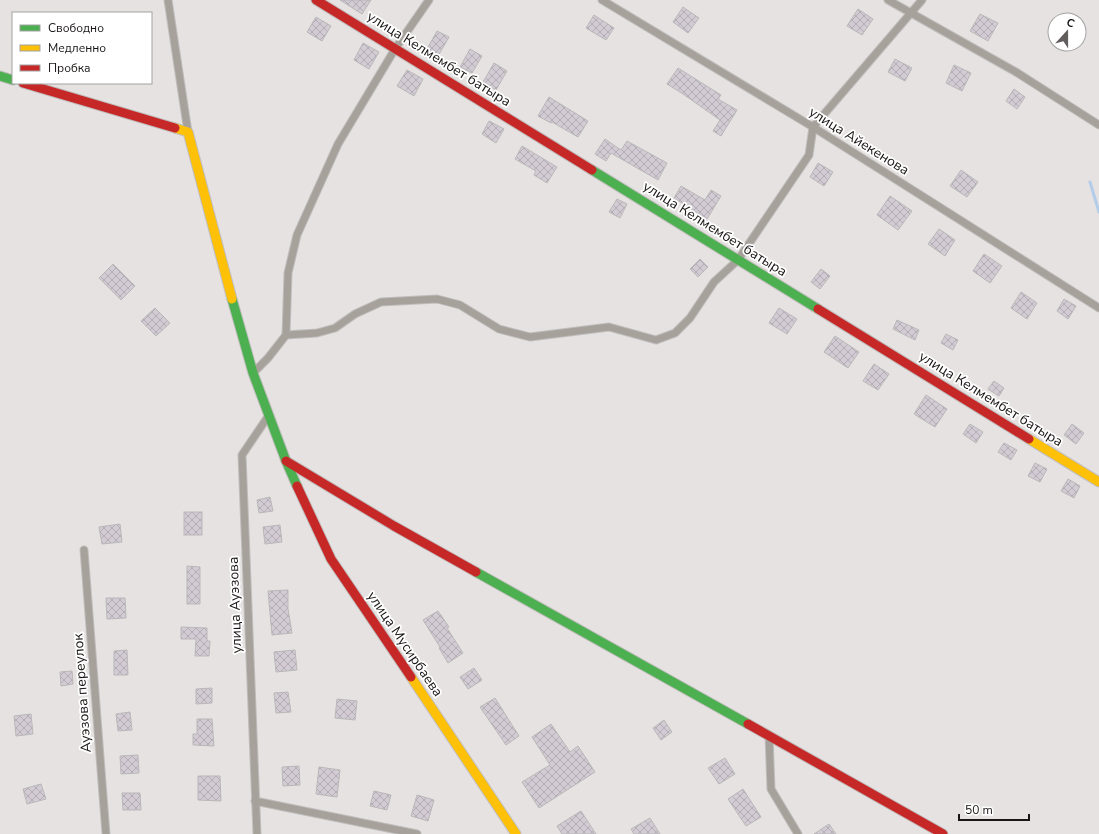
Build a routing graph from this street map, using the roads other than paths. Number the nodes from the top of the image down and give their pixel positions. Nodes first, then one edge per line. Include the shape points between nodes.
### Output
1 (168, 0) edge
2 (316, 0) edge
3 (429, 0) edge
4 (602, 0) edge
5 (888, 0) edge
6 (922, 0) edge
7 (910, 13) junction
8 (395, 49) junction
9 (0, 76) edge
10 (12, 80) edge
11 (26, 84) edge
12 (1099, 125) edge
13 (813, 127) junction
14 (188, 132) junction
15 (738, 260) junction
16 (1099, 308) edge
17 (286, 335) junction
18 (253, 373) junction
19 (269, 415) junction
20 (286, 461) junction
21 (1099, 482) edge
22 (84, 550) dead end
23 (769, 736) junction
24 (255, 801) junction
25 (106, 834) edge
26 (257, 834) edge
27 (417, 834) edge
28 (516, 834) edge
29 (798, 834) edge
30 (943, 834) edge

1 - 14 street
2 - 8 street, улица Келмембет батыра
3 - 8 street
4 - 13 street, улица Айекенова
5 - 7 street
6 - 7 street
7 - 12 street via 1016,72
7 - 13 street
8 - 15 street, улица Келмембет батыра
8 - 17 street via 338,144 297,235 288,273
9 - 10 street
11 - 14 street
13 - 15 street via 810,155
13 - 16 street, улица Айекенова
14 - 18 street, улица Мусирбаева
15 - 17 street via 714,282 690,318 675,333 656,340 610,327 530,337 499,329 460,305 437,299 381,302 355,314 335,328 317,333
15 - 21 street, улица Келмембет батыра
17 - 18 street
18 - 19 street, улица Мусирбаева
19 - 20 street, улица Мусирбаева
19 - 24 street, улица Ауэзова via 242,455
20 - 23 street via 394,526
20 - 28 street, улица Мусирбаева via 331,559
22 - 25 street, Ауэзова переулок
23 - 29 street via 771,789
23 - 30 street
24 - 26 street, улица Ауэзова
24 - 27 street

